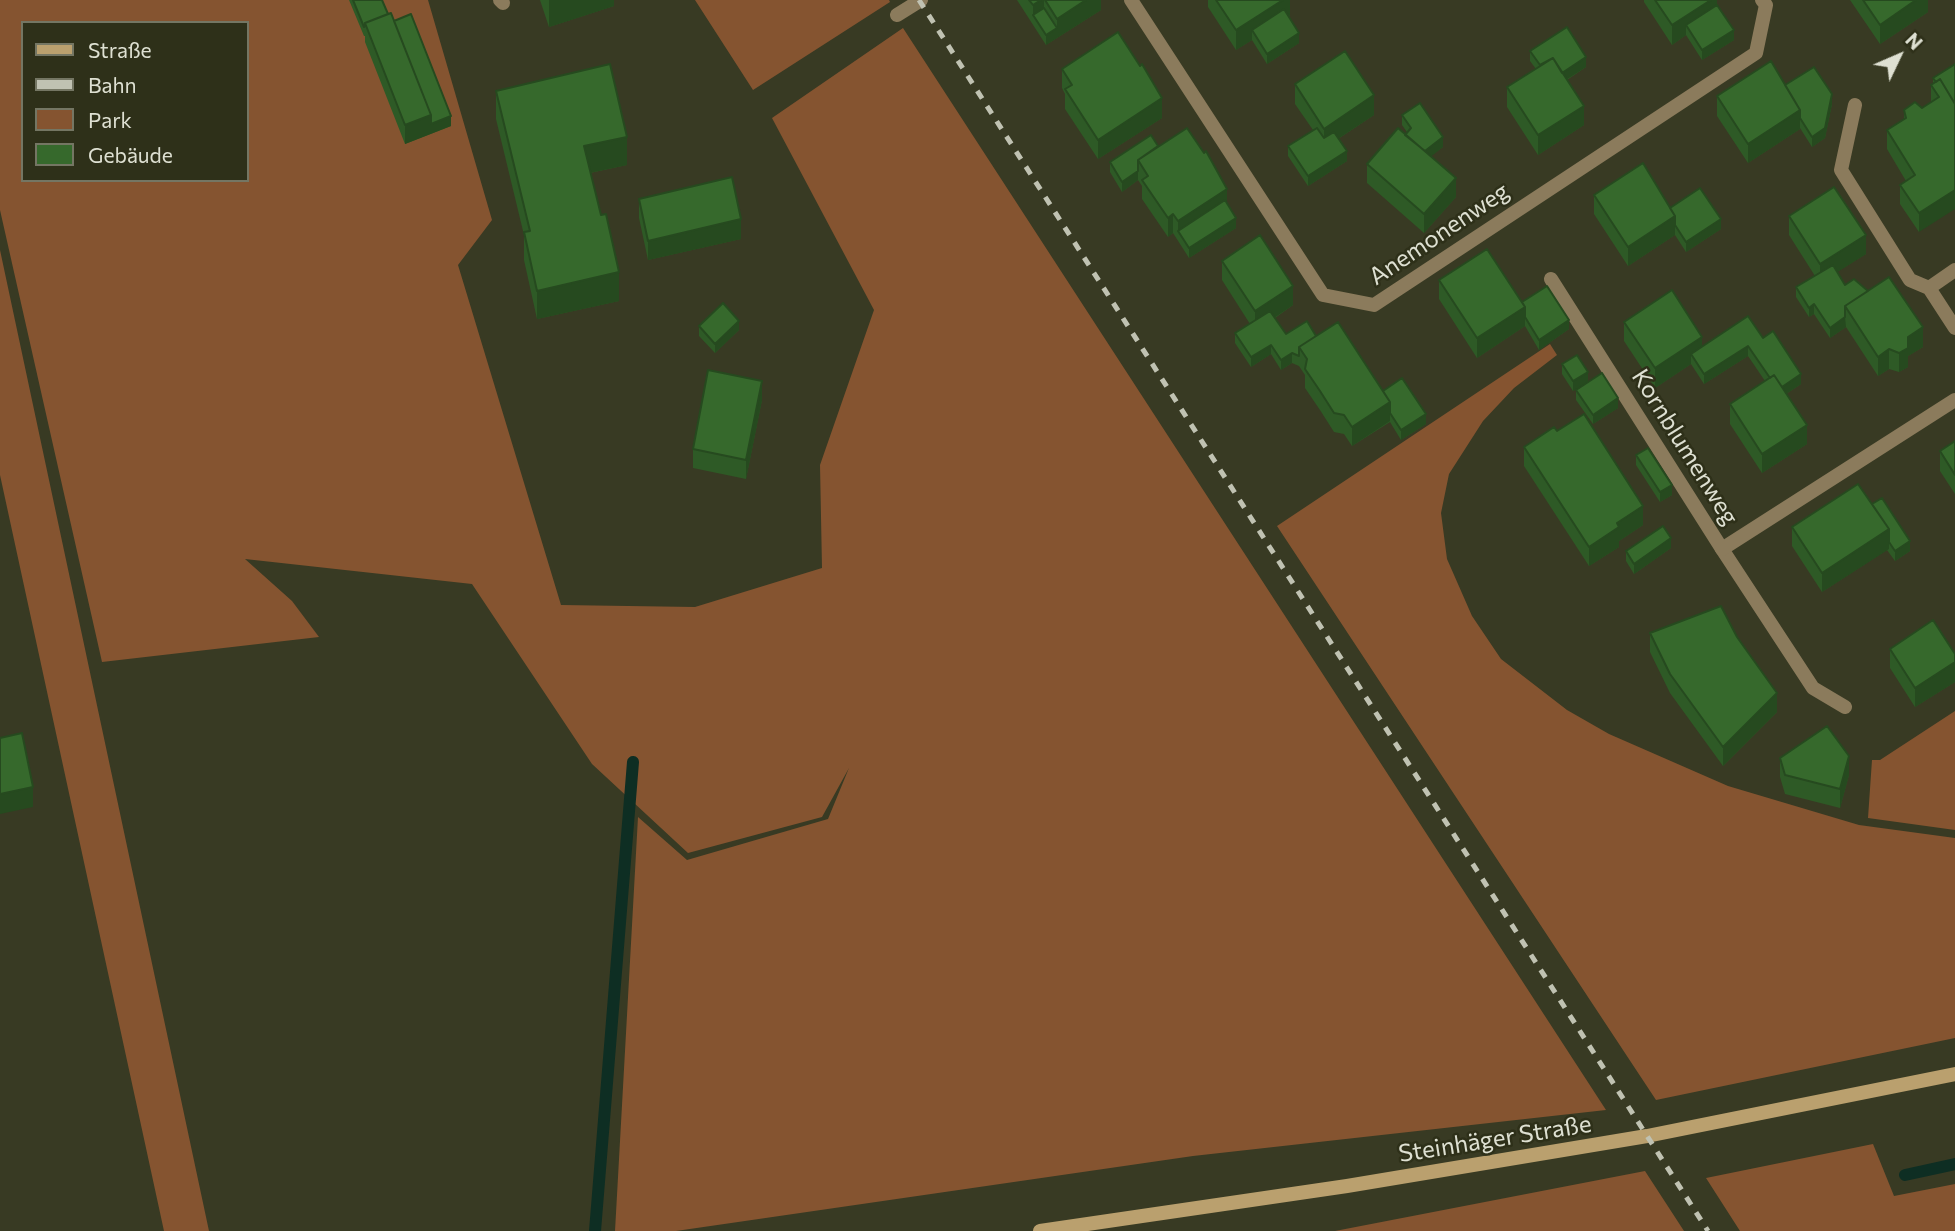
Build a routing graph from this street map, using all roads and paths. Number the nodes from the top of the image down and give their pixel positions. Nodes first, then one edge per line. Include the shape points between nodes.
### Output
1 (921, 0) edge
2 (1131, 0) edge
3 (1764, 3) edge
4 (897, 15) dead end
5 (1855, 105) dead end
6 (1955, 270) edge
7 (1551, 279) dead end
8 (1929, 288) junction
9 (1955, 328) edge
10 (1955, 400) edge
11 (1722, 548) junction
12 (1845, 707) dead end
13 (1955, 1074) edge
14 (1040, 1231) edge

1 - 4 street
2 - 3 street, Anemonenweg via 1323,295 1374,305 1756,54
5 - 8 street via 1841,170 1910,280
6 - 8 street
7 - 11 street, Kornblumenweg
8 - 9 street
10 - 11 street, Kornblumenweg
11 - 12 street via 1813,688
13 - 14 main road, Steinhäger Straße via 1647,1136

